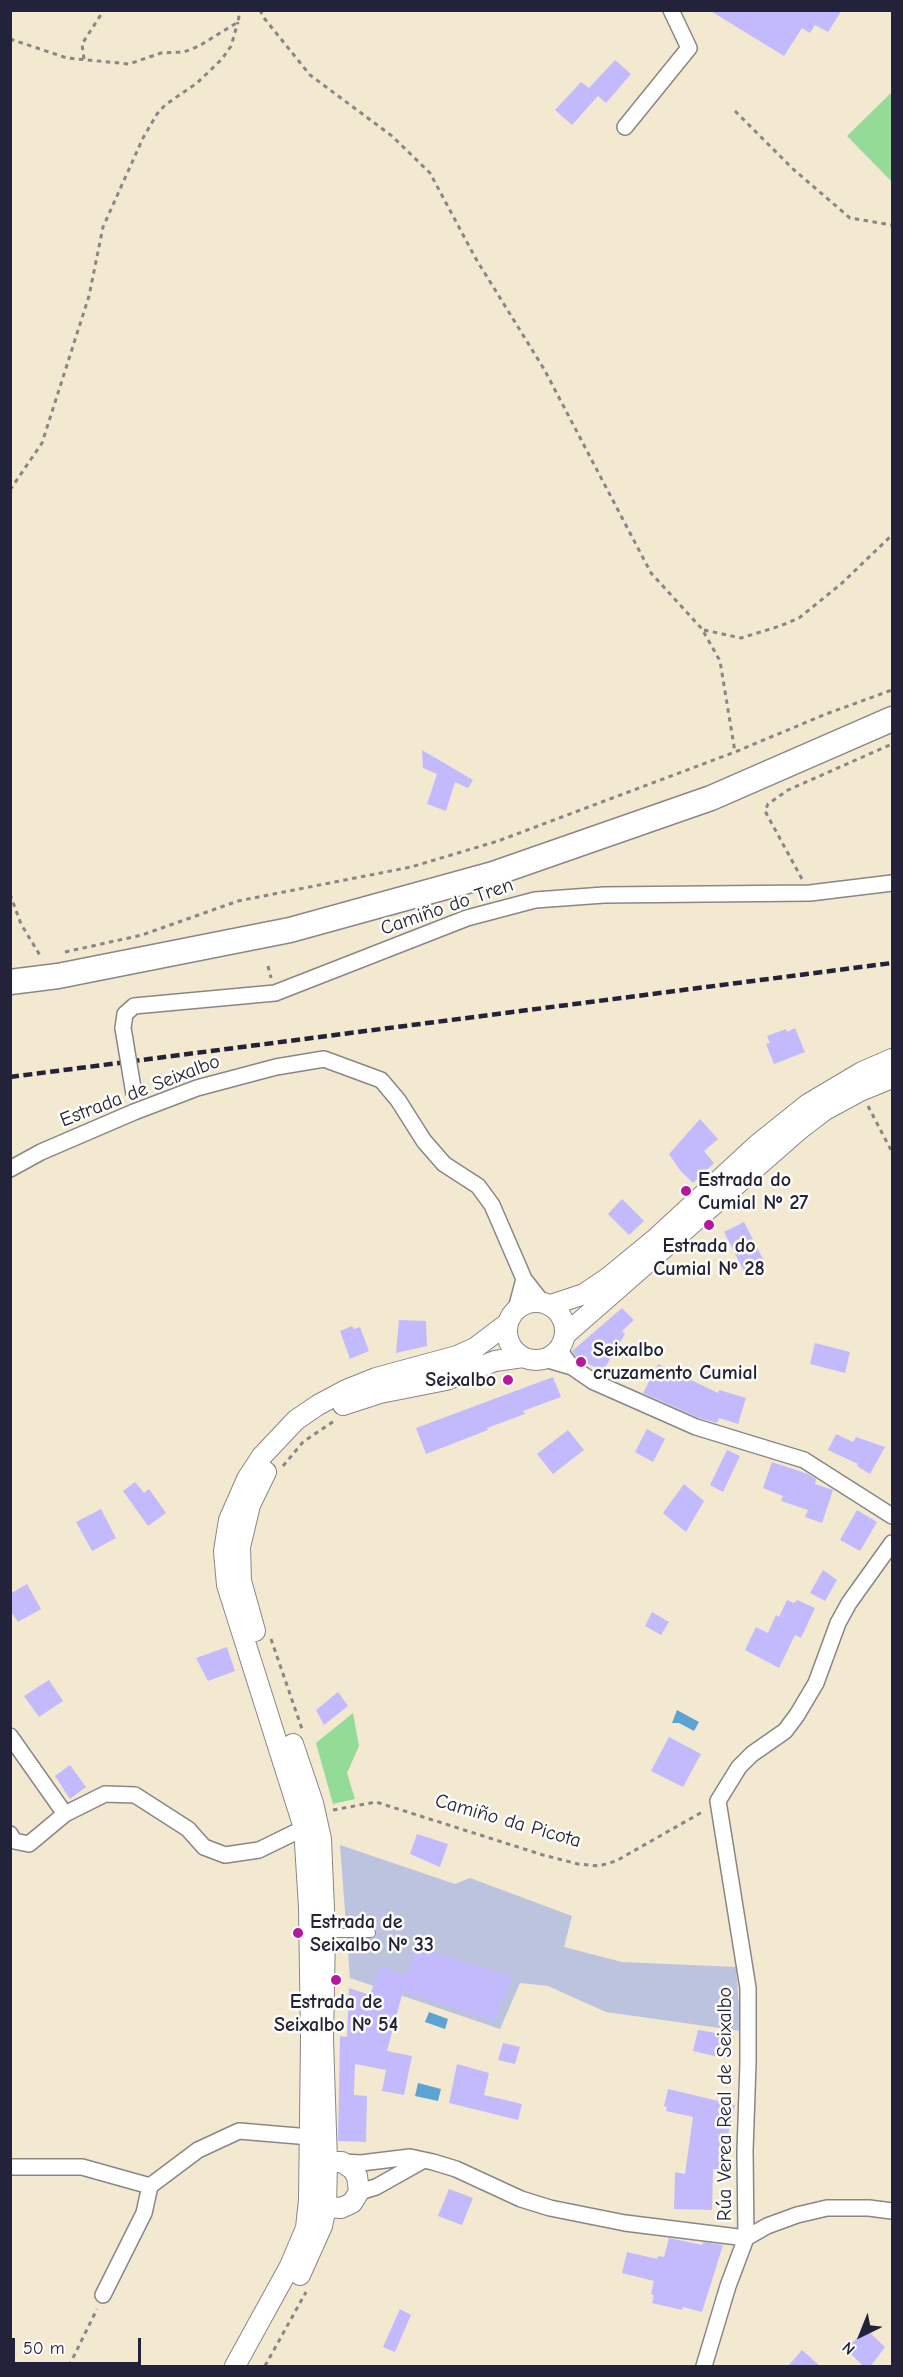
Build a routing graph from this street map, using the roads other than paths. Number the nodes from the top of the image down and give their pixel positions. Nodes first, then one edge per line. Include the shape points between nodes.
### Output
1 (671, 10) edge
2 (625, 127) dead end
3 (892, 719) edge
4 (892, 883) edge
5 (10, 982) edge
6 (890, 1064) edge
7 (825, 1110) junction
8 (134, 1112) junction
9 (10, 1169) edge
10 (524, 1280) junction
11 (546, 1304) junction
12 (512, 1316) junction
13 (557, 1348) junction
14 (522, 1357) junction
15 (892, 1516) edge
16 (892, 1543) edge
17 (10, 1736) edge
18 (65, 1814) junction
19 (309, 1827) junction
20 (10, 1834) edge
21 (325, 1933) junction
22 (371, 1933) dead end
23 (310, 2141) junction
24 (424, 2160) junction
25 (329, 2165) junction
26 (10, 2167) edge
27 (150, 2186) junction
28 (353, 2199) junction
29 (321, 2204) junction
30 (892, 2211) edge
31 (306, 2228) junction
32 (746, 2238) junction
33 (300, 2275) junction
34 (104, 2295) road end
35 (235, 2367) edge
36 (249, 2367) edge
37 (704, 2367) edge

1 - 2 street via 689,48
3 - 5 main road via 711,798 493,874 290,930
4 - 8 street, Camiño do Tren, bridge via 810,893 604,895 535,900 467,918 274,993 134,1006 124,1014 123,1028
6 - 7 street
6 - 7 street via 860,1091
6 - 11 street via 827,1092 788,1119 609,1278 584,1294
7 - 13 street via 772,1153
8 - 9 street, Estrada de Seixalbo
8 - 10 street, Estrada de Seixalbo via 197,1088 324,1059 381,1080 444,1164 478,1186 492,1205
10 - 11 street
10 - 12 street
11 - 12 street via 533,1302
11 - 13 street via 562,1317
12 - 14 street via 508,1341
12 - 19 street via 475,1348 376,1378 318,1405 296,1420 262,1456 235,1503 225,1537 227,1586
13 - 14 street via 537,1361
13 - 15 street via 572,1367 594,1382 696,1426 804,1460
14 - 19 street via 486,1364 438,1382 365,1397 332,1410 277,1455 257,1488 243,1532 241,1581
16 - 32 street, Rúa Verea Real de Seixalbo via 838,1623 816,1683 802,1708 785,1731 739,1767 718,1801 748,1988
17 - 18 street
18 - 19 street via 105,1794 135,1795 188,1829 204,1847 225,1855 259,1850
18 - 20 street via 29,1844 14,1841
19 - 21 street via 323,1859
19 - 21 street via 316,1867 315,1921
19 - 23 street
21 - 22 lane
21 - 25 street
23 - 25 street
23 - 27 street via 239,2131 198,2150
23 - 31 street
24 - 25 street via 410,2157
24 - 28 street
24 - 32 street via 550,2208 625,2223
25 - 28 street via 352,2169 357,2176
25 - 29 street
26 - 27 street via 82,2167
27 - 34 street via 144,2213
28 - 29 street
28 - 33 street
29 - 31 street
29 - 33 street via 322,2226
30 - 32 street via 827,2208 767,2226
31 - 35 street via 290,2266
32 - 37 street, Rúa Verea Real de Seixalbo
33 - 36 street

